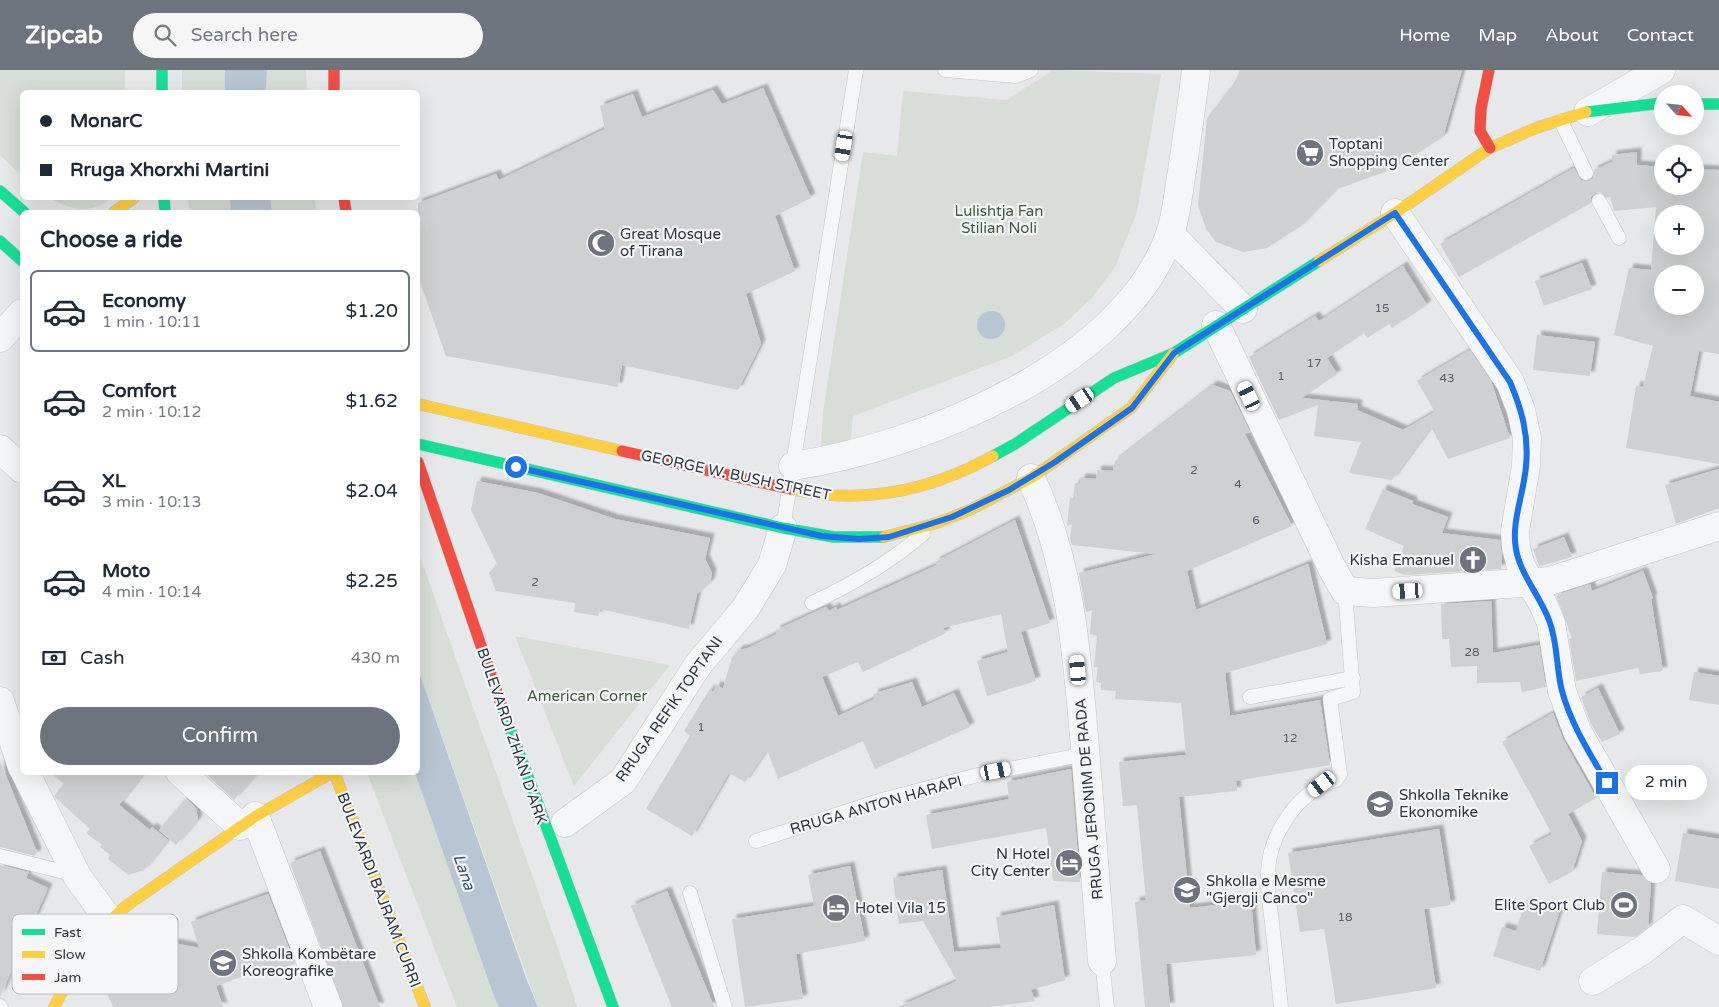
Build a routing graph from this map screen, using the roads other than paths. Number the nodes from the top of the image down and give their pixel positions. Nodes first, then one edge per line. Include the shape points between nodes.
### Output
1 (162, 70) edge
2 (334, 70) edge
3 (856, 70) edge
4 (945, 70) edge
5 (1031, 70) edge
6 (1196, 70) edge
7 (1489, 70) edge
8 (1662, 70) edge
9 (162, 90) edge
10 (334, 90) edge
11 (1654, 104) edge
12 (1704, 104) edge
13 (1719, 104) edge
14 (1588, 112) junction
15 (1561, 121) junction
16 (1490, 148) junction
17 (1586, 173) dead end
18 (0, 190) edge
19 (131, 200) edge
20 (1600, 201) dead end
21 (22, 210) edge
22 (117, 210) edge
23 (1395, 213) junction
24 (1170, 234) junction
25 (1619, 238) dead end
26 (0, 241) edge
27 (20, 259) edge
28 (1243, 309) junction
29 (20, 315) edge
30 (1216, 325) junction
31 (0, 338) edge
32 (1174, 353) junction
33 (420, 404) edge
34 (420, 444) edge
35 (0, 449) edge
36 (20, 467) edge
37 (420, 468) edge
38 (792, 478) junction
39 (1031, 478) junction
40 (937, 522) junction
41 (1719, 526) edge
42 (783, 528) junction
43 (1531, 583) junction
44 (1345, 591) junction
45 (812, 603) dead end
46 (1353, 678) junction
47 (1250, 697) dead end
48 (0, 701) edge
49 (0, 707) edge
50 (1085, 754) junction
51 (20, 762) edge
52 (26, 775) edge
53 (184, 775) edge
54 (328, 775) edge
55 (335, 775) edge
56 (248, 821) junction
57 (565, 823) dead end
58 (756, 841) dead end
59 (0, 856) edge
60 (1656, 869) dead end
61 (77, 876) junction
62 (690, 893) dead end
63 (105, 914) edge
64 (116, 914) edge
65 (1719, 941) edge
66 (1102, 960) joint
67 (1593, 980) dead end
68 (61, 994) edge
69 (54, 1007) edge
70 (328, 1007) edge
71 (425, 1007) edge
72 (613, 1007) edge
73 (725, 1007) edge
74 (1107, 1007) edge
75 (1281, 1007) edge

1 - 9 main road
2 - 10 main road
3 - 38 lane
4 - 5 lane via 1016,76
6 - 24 street
7 - 16 main road via 1480,130
8 - 14 street
11 - 14 main road, GEORGE W. BUSH STREET
12 - 13 main road
14 - 15 main road, GEORGE W. BUSH STREET
15 - 16 main road, GEORGE W. BUSH STREET
15 - 17 lane
16 - 23 main road, GEORGE W. BUSH STREET
18 - 21 main road
19 - 22 main road
20 - 25 lane
23 - 28 main road, GEORGE W. BUSH STREET
23 - 43 street via 1510,382 1521,410 1527,438 1526,466 1515,531 1521,566
24 - 28 street
24 - 38 street via 1148,277 1115,320 1084,346 1036,378 992,403 915,435 823,461
26 - 27 main road
28 - 30 main road, GEORGE W. BUSH STREET
29 - 31 street
30 - 32 main road, GEORGE W. BUSH STREET
30 - 44 street
32 - 38 main road, GEORGE W. BUSH STREET via 1114,378 1015,444 973,467 932,483 884,494 851,497
32 - 39 main road, GEORGE W. BUSH STREET via 1132,408
33 - 38 main road, GEORGE W. BUSH STREET
34 - 42 main road, GEORGE W. BUSH STREET
35 - 36 street
37 - 72 main road, BULEVARDI ZHAN D'ARK via 508,726
38 - 42 lane
39 - 40 main road, GEORGE W. BUSH STREET via 987,502
39 - 50 street, RRUGA JERONIM DE RADA via 1063,569 1075,639
40 - 42 main road, GEORGE W. BUSH STREET via 889,537 859,539
40 - 45 lane via 896,558 853,584
41 - 43 street via 1568,576
42 - 57 street, RRUGA REFIK TOPTANI via 772,565 745,609 703,658 623,781
43 - 44 street via 1382,593
43 - 60 street via 1550,623 1562,691 1577,731
44 - 46 lane
46 - 47 lane
46 - 75 lane via 1353,692 1330,699 1340,774 1336,780 1322,784 1293,810 1274,845 1268,871
48 - 49 street
49 - 51 street
50 - 58 lane, RRUGA ANTON HARAPI via 978,775 882,800
50 - 66 street, RRUGA JERONIM DE RADA
52 - 61 street
53 - 56 street
54 - 56 main road
55 - 71 main road, BULEVARDI BAJRAM CURRI
56 - 64 main road
56 - 70 street
59 - 61 lane
61 - 63 street
62 - 73 lane
65 - 67 street via 1684,919 1643,950
66 - 74 lane, RRUGA JERONIM DE RADA
68 - 69 main road

